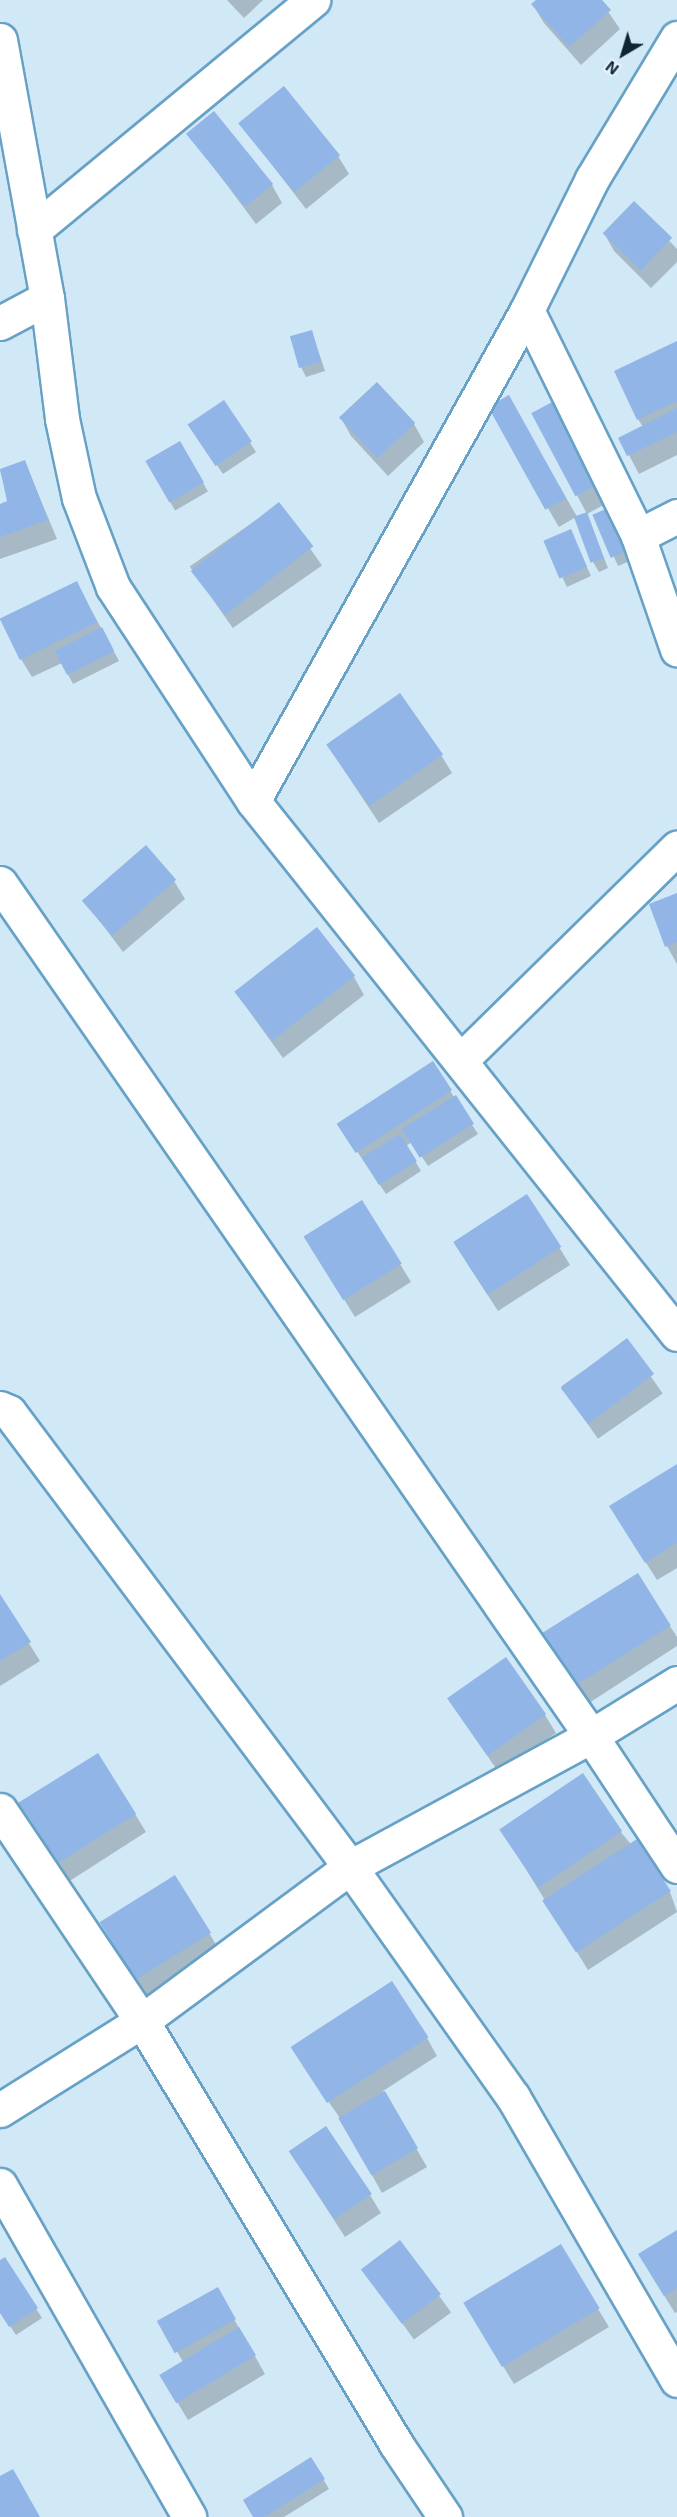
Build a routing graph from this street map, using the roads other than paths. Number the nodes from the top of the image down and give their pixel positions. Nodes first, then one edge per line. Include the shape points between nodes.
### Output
1 (313, 0) edge
2 (677, 38) edge
3 (0, 40) edge
4 (34, 230) junction
5 (47, 298) junction
6 (527, 310) junction
7 (0, 323) edge
8 (677, 516) edge
9 (638, 536) junction
10 (677, 649) edge
11 (253, 801) junction
12 (677, 848) edge
13 (0, 883) edge
14 (460, 1060) junction
15 (677, 1334) edge
16 (0, 1408) edge
17 (677, 1683) edge
18 (591, 1736) junction
19 (0, 1810) edge
20 (677, 1866) edge
21 (350, 1867) junction
22 (142, 2021) junction
23 (0, 2110) edge
24 (0, 2185) edge
25 (673, 2362) edge
26 (189, 2517) edge
27 (445, 2517) edge

1 - 4 street
2 - 6 street via 592,178
3 - 4 street
4 - 5 street
5 - 7 street
5 - 11 street via 62,419 79,498 113,587
6 - 9 street
6 - 11 street
8 - 9 street
9 - 10 street
11 - 14 street
12 - 14 street
13 - 18 street
14 - 15 street
16 - 21 street via 16,1421
17 - 18 street
18 - 20 street
18 - 21 street
19 - 22 street
21 - 22 street
21 - 25 street via 513,2097
22 - 23 street
22 - 27 street via 396,2444
24 - 26 street

